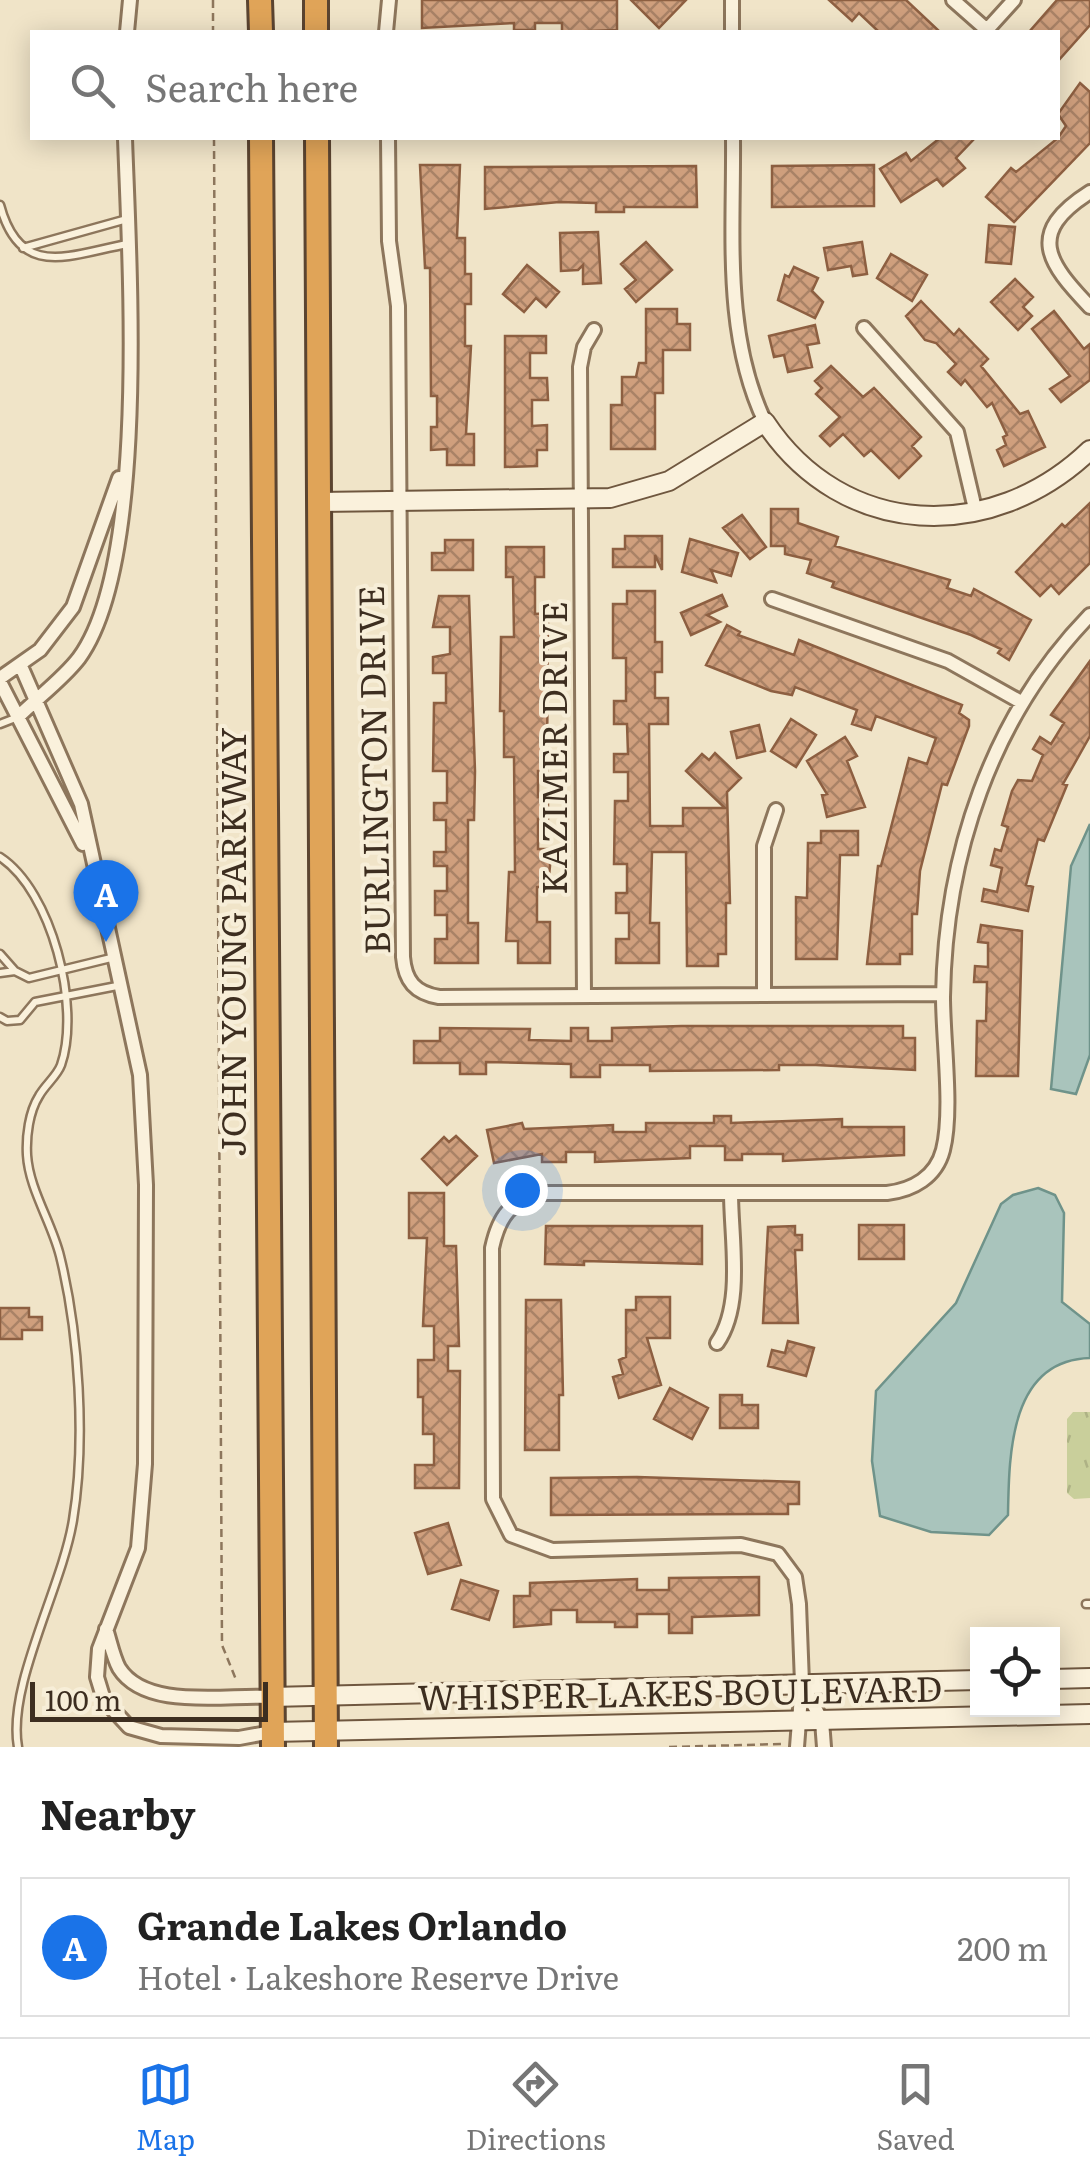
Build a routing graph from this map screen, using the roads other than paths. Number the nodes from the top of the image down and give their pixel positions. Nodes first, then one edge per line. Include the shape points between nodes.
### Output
1 (130, 0) edge
2 (260, 0) edge
3 (316, 0) edge
4 (389, 0) edge
5 (732, 0) edge
6 (953, 0) edge
7 (1014, 0) edge
8 (126, 30) edge
9 (260, 30) edge
10 (316, 30) edge
11 (386, 30) edge
12 (732, 30) edge
13 (985, 30) edge
14 (987, 30) edge
15 (126, 140) edge
16 (261, 140) edge
17 (317, 140) edge
18 (388, 140) edge
19 (733, 140) edge
20 (1090, 192) edge
21 (0, 206) edge
22 (128, 218) junction
23 (128, 244) junction
24 (23, 248) junction
25 (1090, 307) edge
26 (864, 328) dead end
27 (594, 330) dead end
28 (765, 422) junction
29 (1090, 450) edge
30 (125, 462) junction
31 (581, 500) junction
32 (319, 502) junction
33 (399, 502) junction
34 (976, 514) junction
35 (772, 599) dead end
36 (1090, 615) edge
37 (20, 664) junction
38 (0, 680) edge
39 (36, 699) junction
40 (1020, 702) junction
41 (18, 717) junction
42 (0, 724) edge
43 (776, 810) dead end
44 (88, 854) junction
45 (0, 857) edge
46 (0, 954) edge
47 (116, 957) junction
48 (60, 969) junction
49 (14, 971) junction
50 (0, 974) edge
51 (124, 984) junction
52 (764, 994) junction
53 (943, 994) junction
54 (67, 996) junction
55 (584, 996) junction
56 (0, 1017) edge
57 (731, 1193) junction
58 (717, 1344) dead end
59 (106, 1629) junction
60 (1060, 1678) edge
61 (1090, 1678) edge
62 (970, 1680) edge
63 (802, 1683) junction
64 (326, 1696) junction
65 (272, 1697) junction
66 (1090, 1714) edge
67 (822, 1721) junction
68 (796, 1722) junction
69 (326, 1739) edge
70 (272, 1740) edge
71 (792, 1746) edge
72 (18, 1747) edge
73 (824, 1747) edge

1 - 8 street
2 - 9 highway
3 - 10 highway
4 - 11 street
5 - 12 street
6 - 13 street
7 - 14 street
15 - 22 street
16 - 65 highway, JOHN YOUNG PARKWAY
17 - 32 highway
18 - 33 street, BURLINGTON DRIVE
19 - 28 street via 734,315 749,388
20 - 25 street via 1053,229 1049,250 1056,271
21 - 24 lane via 7,232
22 - 23 street
22 - 24 lane
23 - 24 lane via 51,260
23 - 30 street
26 - 34 street via 953,424
27 - 31 street, KAZIMER DRIVE via 580,357
28 - 31 street via 669,481
28 - 34 street via 805,468 862,502 912,514
29 - 34 street via 1028,496
30 - 37 street via 73,606 40,650
30 - 39 street via 110,590 79,657
31 - 33 street
31 - 55 street, KAZIMER DRIVE
32 - 33 street
32 - 64 highway
33 - 55 street, BURLINGTON DRIVE via 405,973 418,991 439,997
35 - 40 street via 948,661
36 - 40 street
37 - 38 street
37 - 39 street
38 - 41 street
39 - 41 street
39 - 44 street via 81,804
40 - 53 street via 963,839
41 - 42 lane
41 - 44 street
43 - 52 street via 764,846
44 - 47 street
45 - 48 lane via 16,868 44,911
46 - 49 lane
47 - 48 lane
47 - 51 street
48 - 49 lane via 30,978
48 - 54 lane
49 - 50 lane
51 - 54 lane
51 - 59 street via 140,1075 146,1185 145,1464 138,1548
52 - 53 street, BURLINGTON DRIVE
52 - 55 street, BURLINGTON DRIVE
53 - 57 street via 944,1144 929,1176 887,1193
54 - 56 lane via 35,1002 20,1020
54 - 72 lane via 60,1068 37,1098 27,1159 58,1250 73,1334 74,1518 24,1678
57 - 58 street via 730,1312
57 - 63 street via 543,1193 520,1198 498,1220 492,1248 493,1498 512,1536 552,1550 741,1544 778,1554 795,1578
59 - 65 street via 119,1668 143,1690
59 - 70 street via 97,1678 104,1700 129,1727 161,1736
60 - 61 street
62 - 63 street, WHISPER LAKES BOULEVARD
63 - 64 street, WHISPER LAKES BOULEVARD
63 - 67 street
63 - 68 street
64 - 65 street, WHISPER LAKES BOULEVARD
64 - 69 highway
65 - 70 highway, JOHN YOUNG PARKWAY
66 - 67 street, WHISPER LAKES BOULEVARD
67 - 68 street, WHISPER LAKES BOULEVARD
67 - 73 street
68 - 69 street, WHISPER LAKES BOULEVARD
68 - 71 street
69 - 70 street, WHISPER LAKES BOULEVARD

